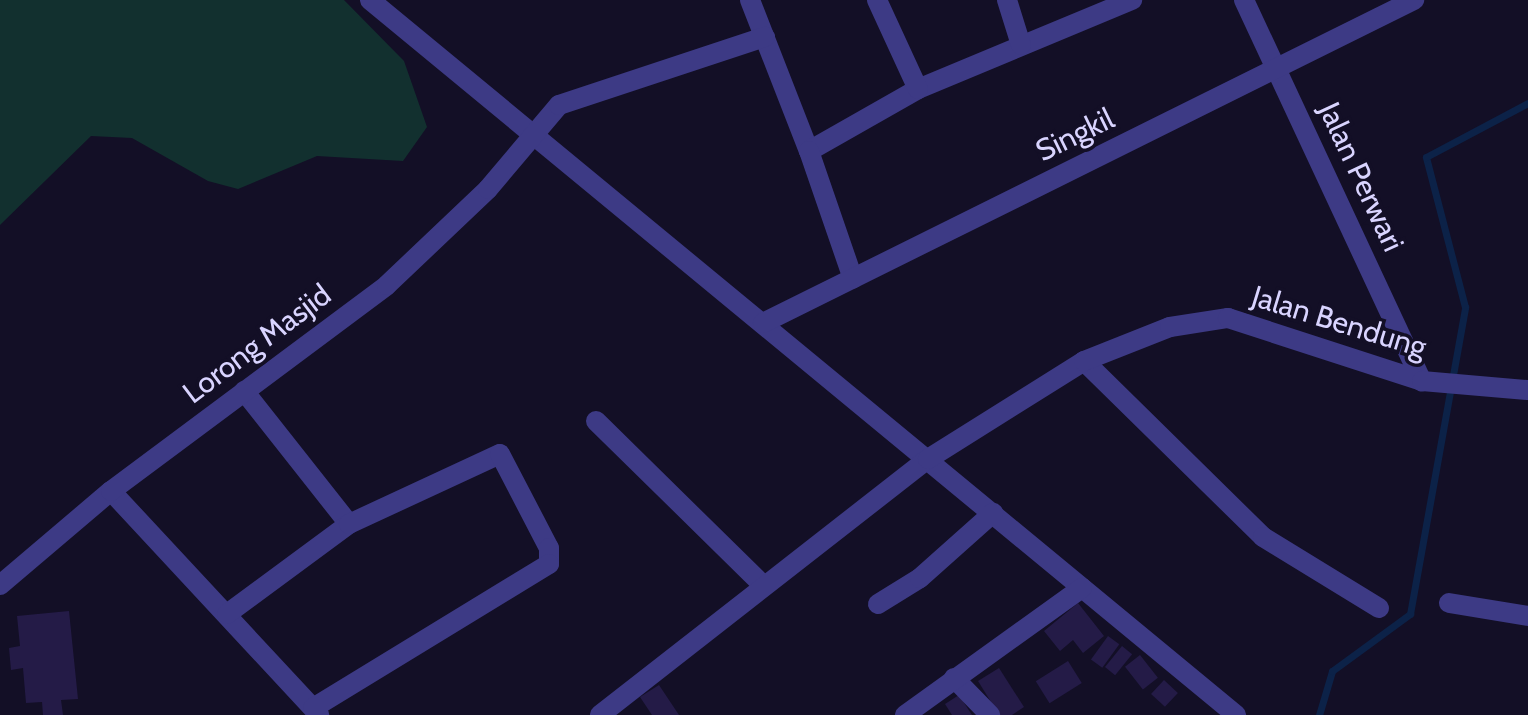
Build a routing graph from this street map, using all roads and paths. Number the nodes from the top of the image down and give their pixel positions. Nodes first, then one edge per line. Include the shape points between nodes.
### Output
1 (370, 0) edge
2 (750, 0) edge
3 (877, 0) edge
4 (1007, 0) edge
5 (1132, 0) edge
6 (1244, 0) edge
7 (1414, 0) edge
8 (765, 37) junction
9 (1021, 45) junction
10 (1277, 69) junction
11 (918, 89) junction
12 (531, 131) junction
13 (809, 151) junction
14 (853, 279) junction
15 (763, 323) junction
16 (1084, 361) junction
17 (1425, 381) junction
18 (1528, 390) edge
19 (244, 391) junction
20 (596, 421) dead end
21 (928, 459) junction
22 (111, 491) junction
23 (993, 513) junction
24 (349, 524) junction
25 (0, 585) edge
26 (763, 585) junction
27 (1082, 588) junction
28 (1449, 603) dead end
29 (878, 604) dead end
30 (1379, 608) dead end
31 (227, 614) junction
32 (1528, 616) edge
33 (954, 678) junction
34 (316, 711) edge
35 (600, 715) edge
36 (905, 715) edge
37 (990, 715) edge
38 (1236, 715) edge

1 - 12 street
2 - 8 street
3 - 11 street
4 - 9 street
5 - 9 street
6 - 10 street, Jalan Perwari
7 - 10 street, Singkil
8 - 12 street, Lorong Masjid via 572,98
8 - 13 street
9 - 11 street
10 - 14 street, Singkil
10 - 17 street, Jalan Perwari
11 - 13 street
12 - 15 street
12 - 19 street, Lorong Masjid via 488,189 387,285
13 - 14 street
14 - 15 street, Singkil
15 - 21 street
16 - 17 street, Jalan Bendung via 1170,327 1228,318
16 - 21 street, Jalan Bendung
16 - 30 street via 1263,537
17 - 18 street, Jalan Bendung
19 - 22 street, Lorong Masjid
19 - 24 street
20 - 26 street
21 - 23 street
21 - 26 street, Jalan Bendung
22 - 25 street, Lorong Masjid
22 - 31 street
23 - 27 street
23 - 29 street via 920,578
24 - 31 street
24 - 34 street via 495,452 551,559
26 - 35 street, Jalan Bendung
27 - 33 street
27 - 38 street
28 - 32 street
31 - 34 street
33 - 36 street
33 - 37 street

